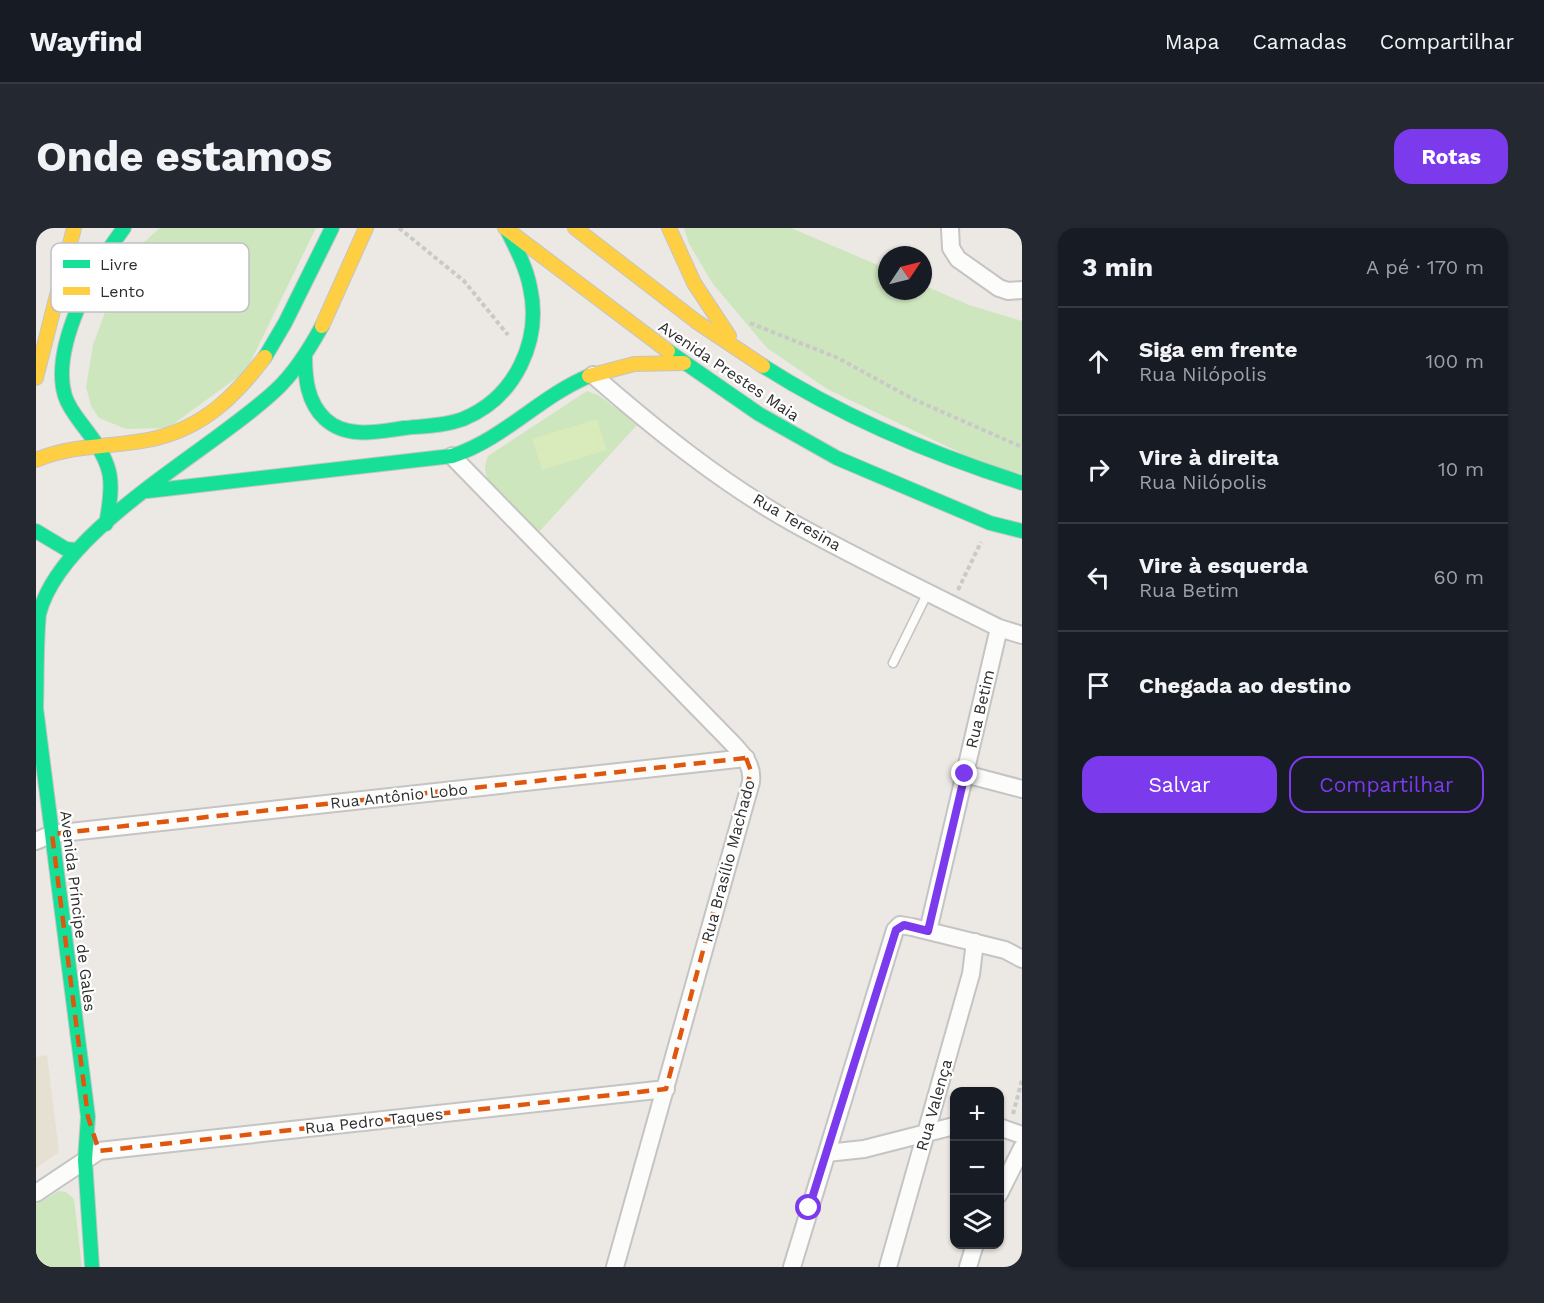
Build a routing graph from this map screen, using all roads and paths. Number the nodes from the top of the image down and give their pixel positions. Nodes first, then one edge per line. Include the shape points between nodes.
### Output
1 (74, 228) edge
2 (124, 228) edge
3 (332, 228) edge
4 (366, 228) edge
5 (399, 228) edge
6 (575, 228) edge
7 (669, 228) edge
8 (950, 228) edge
9 (506, 229) edge
10 (70, 243) edge
11 (114, 243) edge
12 (1022, 290) edge
13 (53, 312) edge
14 (78, 312) edge
15 (743, 321) dead end
16 (529, 349) junction
17 (739, 351) junction
18 (305, 355) junction
19 (684, 363) junction
20 (593, 375) junction
21 (36, 378) edge
22 (98, 445) junction
23 (1022, 447) edge
24 (452, 456) junction
25 (36, 460) edge
26 (1022, 483) edge
27 (146, 492) junction
28 (990, 523) junction
29 (106, 524) junction
30 (36, 531) edge
31 (1022, 531) edge
32 (76, 550) junction
33 (928, 592) junction
34 (951, 604) junction
35 (999, 628) junction
36 (1022, 635) edge
37 (892, 663) dead end
38 (36, 709) edge
39 (746, 758) junction
40 (965, 774) junction
41 (1022, 789) edge
42 (52, 834) junction
43 (36, 841) edge
44 (928, 931) junction
45 (975, 942) junction
46 (1021, 953) edge
47 (1022, 1080) edge
48 (666, 1089) junction
49 (950, 1127) edge
50 (1010, 1130) edge
51 (926, 1133) junction
52 (1022, 1148) edge
53 (827, 1153) junction
54 (95, 1157) junction
55 (1004, 1184) edge
56 (36, 1193) edge
57 (974, 1249) edge
58 (92, 1267) edge
59 (615, 1267) edge
60 (792, 1267) edge
61 (888, 1267) edge
62 (968, 1267) edge

1 - 10 highway
2 - 11 highway
3 - 22 highway via 289,318 237,392 174,433
4 - 18 highway, Avenida Príncipe de Gales
5 - 16 path via 464,281 518,346
6 - 17 highway, Avenida Prestes Maia
7 - 17 highway via 694,283
8 - 12 street via 951,248 958,260 999,288
9 - 16 highway via 525,266 533,303
9 - 19 highway, Avenida Prestes Maia
13 - 21 highway
14 - 22 highway via 63,362 64,394
15 - 23 path via 828,354 913,399
16 - 18 highway via 505,390 465,418 362,432 334,425 318,410 307,390
17 - 26 highway, Avenida Prestes Maia via 852,415 970,467
18 - 27 highway, Avenida Príncipe de Gales via 258,406
19 - 20 highway via 637,363
19 - 28 highway, Avenida Prestes Maia via 759,414 837,459
20 - 24 highway via 500,436
20 - 33 street, Rua Teresina via 648,422 752,497 795,524
22 - 25 highway via 51,453
22 - 29 highway via 107,460 112,487
24 - 27 highway
24 - 39 street, Rua Brasílio Machado
27 - 29 highway, Avenida Príncipe de Gales
28 - 31 highway, Avenida Prestes Maia
28 - 34 path
29 - 32 highway, Avenida Príncipe de Gales
30 - 32 highway via 66,549
32 - 38 highway, Avenida Príncipe de Gales via 53,581 39,617
33 - 34 street, Rua Teresina
33 - 37 lane
34 - 35 street, Rua Teresina
35 - 36 street, Rua Teresina
35 - 40 street, Rua Betim
38 - 42 highway, Avenida Príncipe de Gales
39 - 42 street, Rua Antônio Lobo
39 - 48 street, Rua Brasílio Machado via 752,771 751,782
40 - 41 street
40 - 44 street, Rua Betim
42 - 43 street, Rua Antônio Lobo
42 - 54 highway, Avenida Príncipe de Gales
44 - 45 street
44 - 53 street via 904,925 896,930
45 - 46 street
45 - 51 street, Rua Valença via 971,974
47 - 50 path
48 - 54 street, Rua Pedro Taques
48 - 59 street, Rua Brasílio Machado
49 - 51 street
51 - 53 street via 864,1149
51 - 61 street, Rua Valença
52 - 55 street
53 - 60 street
54 - 56 street
54 - 58 highway, Avenida Príncipe de Gales
57 - 62 street

